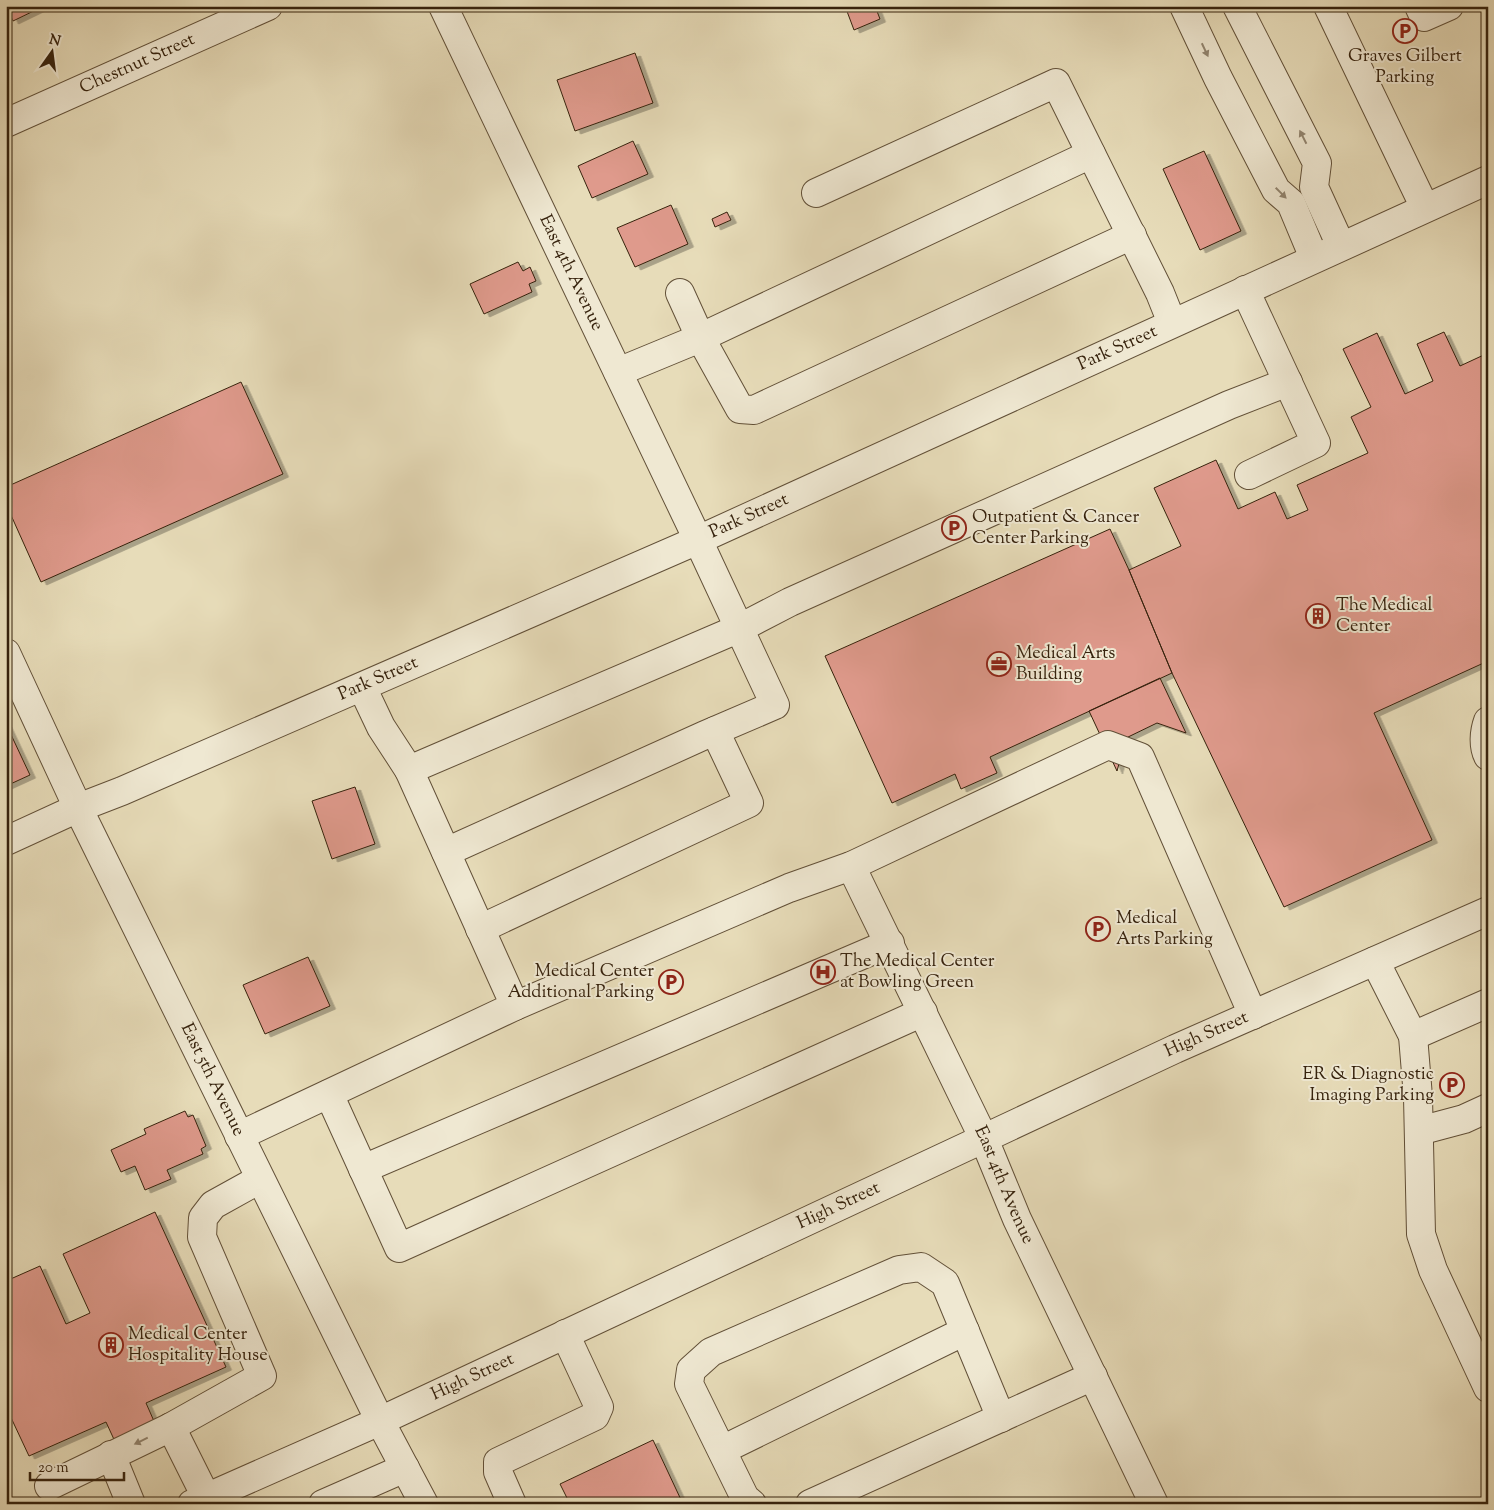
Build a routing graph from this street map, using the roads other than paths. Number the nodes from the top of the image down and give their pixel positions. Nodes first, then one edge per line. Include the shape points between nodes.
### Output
1 (268, 6) edge
2 (442, 6) edge
3 (1184, 6) edge
4 (1237, 6) edge
5 (1328, 6) edge
6 (1419, 6) edge
7 (1449, 6) edge
8 (6, 123) edge
9 (1091, 154) junction
10 (1488, 180) edge
11 (816, 193) dead end
12 (1425, 208) junction
13 (1132, 235) junction
14 (1341, 246) junction
15 (1314, 258) junction
16 (1245, 290) junction
17 (680, 293) dead end
18 (1172, 323) junction
19 (700, 337) junction
20 (618, 372) junction
21 (1288, 382) junction
22 (1249, 475) dead end
23 (698, 540) junction
24 (740, 628) junction
25 (6, 653) edge
26 (362, 687) junction
27 (1488, 721) edge
28 (715, 731) junction
29 (1488, 756) edge
30 (409, 770) junction
31 (78, 808) junction
32 (6, 841) edge
33 (446, 852) junction
34 (851, 866) junction
35 (1488, 911) edge
36 (480, 929) junction
37 (890, 943) junction
38 (1375, 961) junction
39 (1488, 1003) edge
40 (515, 1006) junction
41 (923, 1012) junction
42 (1253, 1015) junction
43 (1413, 1036) junction
44 (329, 1094) junction
45 (1488, 1108) edge
46 (1419, 1132) junction
47 (239, 1136) junction
48 (984, 1139) junction
49 (364, 1169) junction
50 (260, 1179) junction
51 (965, 1331) junction
52 (565, 1334) junction
53 (1093, 1376) junction
54 (1488, 1388) edge
55 (1000, 1418) junction
56 (380, 1421) junction
57 (171, 1427) junction
58 (722, 1450) junction
59 (111, 1456) junction
60 (405, 1468) junction
61 (49, 1486) dead end
62 (199, 1500) edge
63 (131, 1504) edge
64 (323, 1504) edge
65 (424, 1504) edge
66 (512, 1504) edge
67 (752, 1504) edge
68 (810, 1504) edge
69 (1154, 1504) edge

1 - 8 street, Chestnut Street
2 - 20 street, East 4th Avenue
3 -> 15 street via 1276,190 1291,203
14 -> 4 street via 1314,187 1317,163
5 - 12 street
6 - 7 street via 1424,17
9 - 11 street via 1056,83
9 - 13 street
9 - 19 street
10 - 12 street, Park Street
12 - 14 street, Park Street
13 - 18 street
13 - 19 street via 754,410 740,409
14 - 15 street, Park Street
15 - 16 street, Park Street
16 - 18 street, Park Street
16 - 21 street
17 - 19 street
18 - 23 street, Park Street
19 - 20 street
20 - 23 street, East 4th Avenue
21 - 22 street via 1316,444
21 - 24 street via 1229,405 799,598
23 - 24 street, East 4th Avenue
23 - 26 street, Park Street
24 - 28 street, East 4th Avenue via 776,705
24 - 30 street
25 - 31 street, East 5th Avenue
26 - 30 street via 381,727
26 - 31 street, Park Street
27 - 29 street via 1484,750
28 - 33 street
28 - 36 street via 749,803
30 - 33 street
31 - 32 street, Park Street
31 - 47 street, East 5th Avenue
33 - 36 street
34 - 37 street, East 4th Avenue
34 - 40 street via 789,888
34 - 42 street via 1108,745 1140,757
35 - 38 street, High Street
36 - 40 street
37 - 41 street, East 4th Avenue
37 - 49 street
38 - 42 street, High Street
38 - 43 street
39 - 43 street
40 - 44 street
41 - 48 street, East 4th Avenue
41 - 49 street via 399,1248
42 - 48 street, High Street
43 - 46 street
44 - 47 street
44 - 49 street
45 - 46 street via 1464,1119
46 - 54 street via 1421,1234 1432,1270
47 - 50 street, East 5th Avenue
48 - 52 street, High Street
48 - 53 street, East 4th Avenue via 1017,1219
50 - 56 street, East 5th Avenue
50 - 57 street via 213,1205 203,1218 202,1237 262,1376
51 - 55 street
51 - 58 street
51 - 58 street via 945,1283 922,1267 898,1270 711,1352 690,1370 689,1384
52 - 56 street, High Street
52 - 66 street via 598,1406 594,1416 498,1462 498,1472
53 - 55 street
53 - 69 street, East 4th Avenue
55 - 68 street
56 - 60 street, East 5th Avenue
56 - 62 street, High Street
57 -> 59 street
57 - 62 street
58 - 67 street via 745,1498
59 - 61 street
59 - 63 street
60 - 64 street
60 - 65 street, East 5th Avenue

